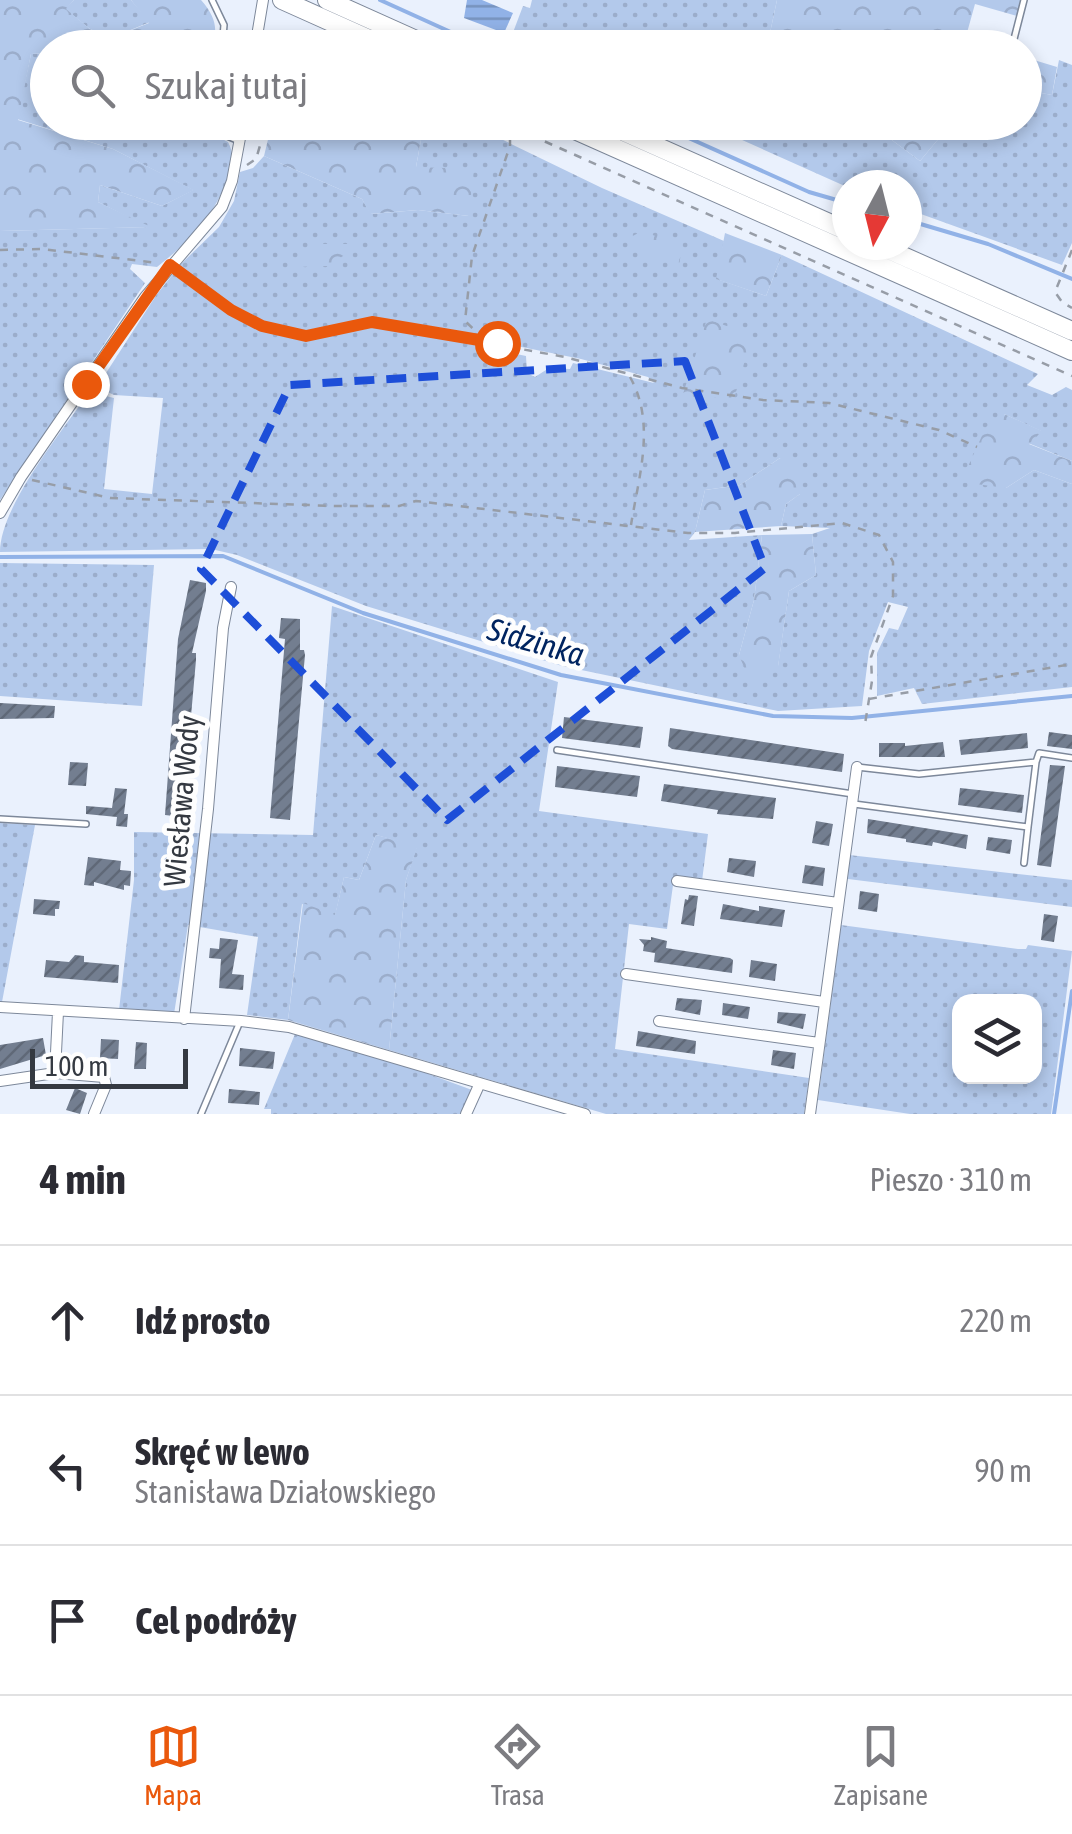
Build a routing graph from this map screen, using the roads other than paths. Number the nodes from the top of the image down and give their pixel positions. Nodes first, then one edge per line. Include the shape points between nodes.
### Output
1 (212, 0) edge
2 (262, 0) edge
3 (282, 0) edge
4 (327, 0) edge
5 (1024, 0) edge
6 (224, 30) edge
7 (258, 30) edge
8 (349, 30) edge
9 (394, 30) edge
10 (1016, 30) edge
11 (598, 140) edge
12 (642, 140) edge
13 (240, 141) edge
14 (832, 224) edge
15 (911, 260) edge
16 (1072, 332) edge
17 (1072, 352) edge
18 (0, 513) edge
19 (231, 587) dead end
20 (556, 750) dead end
21 (1072, 758) edge
22 (1036, 762) junction
23 (857, 767) joint
24 (852, 799) junction
25 (0, 819) edge
26 (86, 824) dead end
27 (1028, 828) junction
28 (1024, 863) dead end
29 (677, 880) dead end
30 (838, 903) junction
31 (626, 974) dead end
32 (824, 1002) junction
33 (0, 1008) edge
34 (58, 1012) junction
35 (184, 1019) junction
36 (240, 1021) junction
37 (659, 1021) dead end
38 (818, 1044) junction
39 (55, 1072) junction
40 (0, 1081) edge
41 (480, 1083) junction
42 (94, 1114) edge
43 (201, 1114) edge
44 (466, 1114) edge
45 (585, 1114) edge
46 (810, 1114) edge

1 - 6 lane
2 - 7 street
3 - 8 highway
4 - 9 highway
5 - 10 lane
11 - 17 highway
12 - 14 highway
13 - 18 street via 222,208 170,265
15 - 16 highway
19 - 35 street, Wiesława Wody
20 - 24 lane
21 - 22 lane via 1039,753
22 - 23 lane via 919,774
22 - 27 lane
23 - 24 street
24 - 27 lane
24 - 30 street
25 - 26 lane
27 - 28 lane
29 - 30 street
30 - 32 street
31 - 32 street
32 - 38 street
33 - 34 street
34 - 35 street
34 - 39 street
35 - 36 street
36 - 41 street via 305,1031
36 - 43 lane
37 - 38 street
38 - 46 street
39 - 40 street
39 - 42 street via 104,1077
41 - 44 street
41 - 45 street

